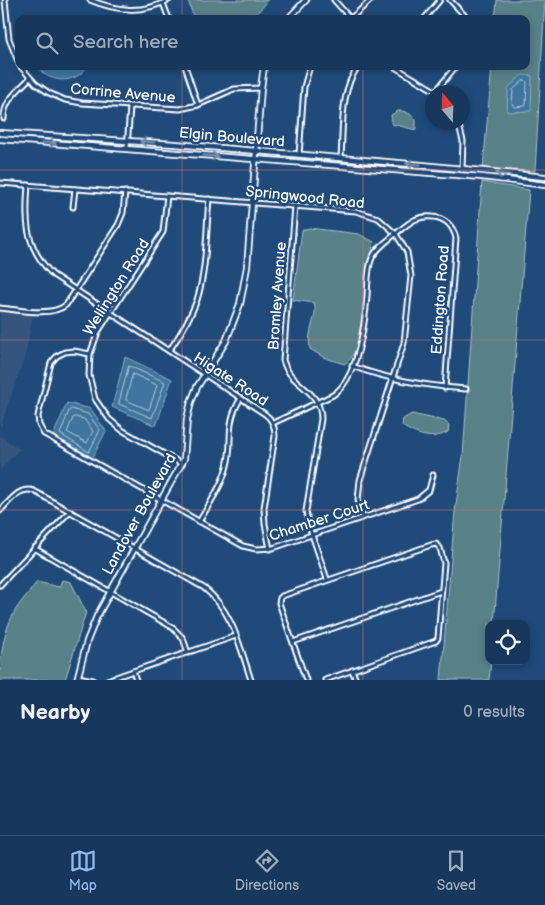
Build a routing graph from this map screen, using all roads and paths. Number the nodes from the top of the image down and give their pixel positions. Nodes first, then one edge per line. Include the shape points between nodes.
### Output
1 (5, 0) edge
2 (90, 0) edge
3 (169, 0) edge
4 (306, 0) edge
5 (334, 0) edge
6 (371, 0) edge
7 (440, 0) edge
8 (450, 0) edge
9 (163, 3) junction
10 (168, 15) edge
11 (292, 15) edge
12 (347, 15) edge
13 (354, 15) edge
14 (427, 15) edge
15 (464, 15) edge
16 (15, 53) edge
17 (24, 70) edge
18 (186, 70) edge
19 (263, 70) edge
20 (309, 70) edge
21 (356, 70) edge
22 (403, 70) edge
23 (453, 70) edge
24 (30, 78) junction
25 (426, 85) edge
26 (442, 85) edge
27 (261, 88) junction
28 (198, 106) junction
29 (130, 107) junction
30 (4, 120) dead end
31 (460, 130) edge
32 (0, 133) edge
33 (0, 140) edge
34 (128, 141) junction
35 (127, 148) junction
36 (256, 152) junction
37 (299, 155) junction
38 (341, 158) junction
39 (255, 160) junction
40 (462, 169) junction
41 (461, 176) junction
42 (545, 177) edge
43 (0, 183) edge
44 (28, 185) junction
45 (545, 185) edge
46 (75, 188) junction
47 (125, 192) junction
48 (167, 196) junction
49 (209, 199) junction
50 (252, 202) junction
51 (295, 206) junction
52 (73, 207) dead end
53 (396, 234) junction
54 (75, 290) junction
55 (0, 308) edge
56 (111, 313) junction
57 (169, 351) junction
58 (90, 354) junction
59 (352, 366) junction
60 (205, 375) junction
61 (393, 379) junction
62 (445, 388) junction
63 (466, 389) dead end
64 (241, 398) junction
65 (318, 402) junction
66 (273, 423) junction
67 (182, 464) junction
68 (433, 475) dead end
69 (161, 501) junction
70 (0, 511) edge
71 (70, 511) junction
72 (363, 517) junction
73 (199, 522) junction
74 (312, 535) junction
75 (34, 548) junction
76 (135, 548) junction
77 (270, 549) junction
78 (327, 579) junction
79 (0, 585) edge
80 (110, 591) junction
81 (441, 591) junction
82 (236, 636) junction
83 (293, 642) junction
84 (188, 653) junction
85 (352, 670) junction
86 (133, 671) junction
87 (77, 678) edge
88 (92, 680) edge
89 (107, 680) edge
90 (136, 680) edge
91 (251, 680) edge
92 (306, 680) edge
93 (325, 680) edge
94 (356, 680) edge

1 - 16 street, Corrine Avenue via 9,39
2 - 9 street via 127,10
3 - 9 street
4 - 11 main road
5 - 12 street
6 - 13 street
7 - 14 street
8 - 15 street
9 - 10 street
17 - 24 street, Corrine Avenue
18 - 28 street
19 - 27 main road, Landover Boulevard
20 - 37 street via 304,87
21 - 38 street via 346,92
22 - 25 street
23 - 26 street
24 - 29 street, Corrine Avenue via 49,93 66,100
24 - 30 street via 10,100
27 - 28 street, Corrine Avenue via 234,89
27 - 36 main road, Landover Boulevard
28 - 29 street, Corrine Avenue via 171,110
29 - 34 street
31 - 40 street
32 - 34 main road, Elgin Boulevard
33 -> 35 main road, Elgin Boulevard
34 - 35 street
36 -> 34 main road, Elgin Boulevard
35 -> 39 main road, Elgin Boulevard
36 - 37 main road, Elgin Boulevard
36 - 39 main road, Landover Boulevard
37 - 38 main road, Elgin Boulevard
40 -> 38 main road, Elgin Boulevard
39 - 41 main road, Elgin Boulevard
39 - 50 main road, Landover Boulevard
40 - 41 street
42 -> 40 main road, Elgin Boulevard
41 - 45 main road, Elgin Boulevard
43 - 44 street, Springwood Road
44 - 46 street, Springwood Road
44 - 54 street via 27,225 33,248 48,269
46 - 47 street, Springwood Road
46 - 52 street
47 - 48 street, Springwood Road
47 - 54 street via 118,225
48 - 49 street, Springwood Road
48 - 56 street, Wellington Road via 161,235
49 - 50 street, Springwood Road
49 - 57 street via 200,289 189,319
50 - 51 street, Springwood Road
50 - 60 main road, Landover Boulevard via 240,304 226,341
51 - 53 street, Springwood Road via 363,212 384,222
51 - 65 street, Bromley Avenue via 283,360 290,375
53 - 59 street, Eddington Road via 379,248 371,261 364,329
53 - 61 street, Springwood Road via 407,252 411,276 406,330
53 - 62 street, Eddington Road via 412,220 425,216 444,220 455,233
54 - 55 street via 66,304 54,311
54 - 56 street
56 - 57 street, Higate Road
56 - 58 street, Wellington Road
57 - 60 street, Higate Road
58 - 67 street, Wellington Road via 90,384 104,413 122,430
58 - 69 street, Chamber Court via 65,352 51,363 38,416 41,430
59 - 61 street
59 - 65 street, Eddington Road via 341,388
60 - 64 street, Higate Road
60 - 67 main road, Landover Boulevard via 189,410 186,454
61 - 62 street
61 - 72 street, Springwood Road via 358,486
62 - 63 street
64 - 66 street, Higate Road
64 - 73 street via 231,417 225,474
65 - 66 street, Eddington Road
65 - 74 street via 321,419 306,511
66 - 77 street, Higate Road via 275,436 264,508
67 - 69 main road, Landover Boulevard
68 - 72 street, Chamber Court via 431,486 422,496
69 - 73 street, Chamber Court
69 - 76 main road, Landover Boulevard
70 - 71 street via 18,493 28,490
71 - 75 street
71 - 76 street
72 - 74 street, Chamber Court
73 - 77 street, Chamber Court via 243,546
74 - 77 street, Chamber Court
74 - 78 street
75 - 79 street
75 - 80 street
76 - 80 main road, Landover Boulevard
76 - 82 street via 211,593 227,613
78 - 81 street via 436,544 444,562
78 - 83 street via 280,598
80 - 84 street via 176,630 183,638
80 - 87 main road, Landover Boulevard via 92,628
81 - 83 street
81 - 85 street via 436,641
82 - 84 street
82 - 91 street
83 - 92 street
84 - 86 street
85 - 93 street
85 - 94 street
86 - 89 street
86 - 90 street
87 - 88 street

